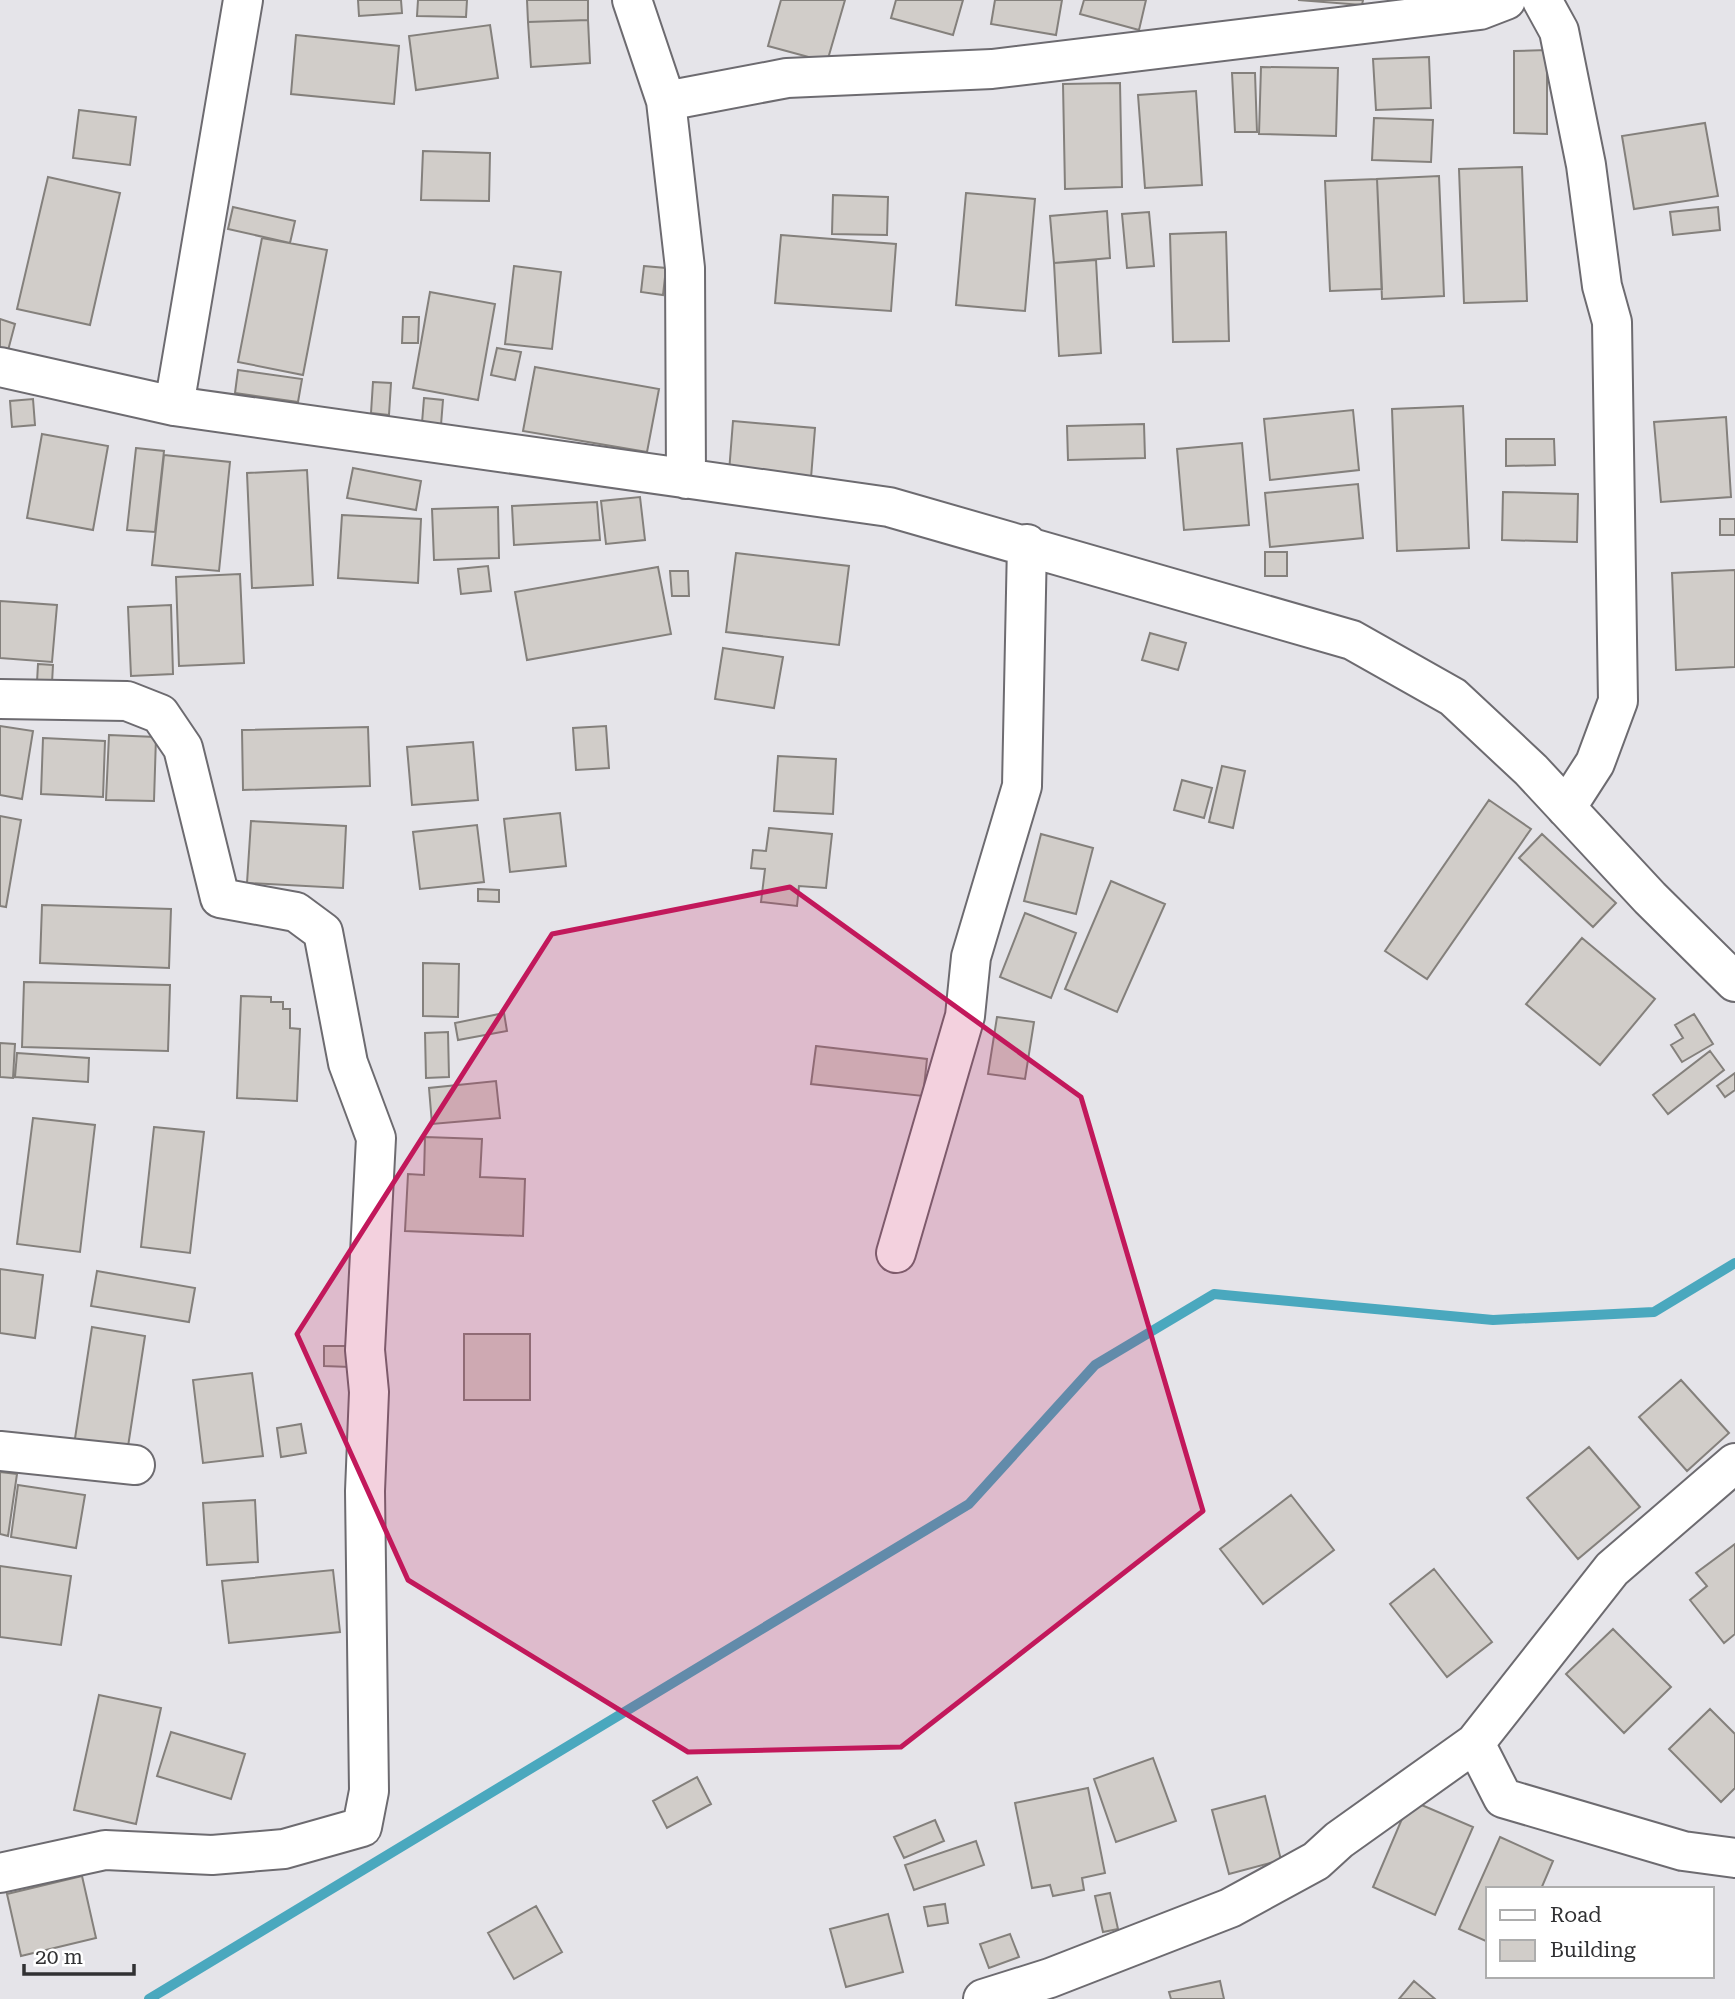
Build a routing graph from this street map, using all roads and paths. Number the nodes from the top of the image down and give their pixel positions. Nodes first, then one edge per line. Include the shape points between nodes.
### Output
1 (243, 0) edge
2 (632, 0) edge
3 (1506, 0) edge
4 (1542, 0) edge
5 (666, 101) junction
6 (0, 367) edge
7 (174, 406) junction
8 (686, 479) junction
9 (1027, 544) junction
10 (0, 699) edge
11 (1566, 808) junction
12 (1735, 982) edge
13 (896, 1253) dead end
14 (0, 1451) edge
15 (1735, 1463) edge
16 (135, 1465) dead end
17 (1475, 1743) junction
18 (1735, 1858) edge
19 (0, 1872) edge
20 (983, 1999) edge

1 - 7 street
2 - 5 street
3 - 5 street via 1480,10 992,69 787,78
4 - 11 street via 1559,31 1612,322 1618,701 1595,763
5 - 8 street via 685,268
6 - 7 street
7 - 8 street
8 - 9 street via 889,507
9 - 11 street via 1352,640 1453,697
9 - 13 street via 1022,786 971,957 965,1016
10 - 19 street via 128,701 160,714 183,748 220,898 296,912 323,932 348,1063 376,1138 365,1350 369,1392 365,1504 369,1791 362,1827 285,1849 212,1855 105,1850
11 - 12 street
14 - 16 street
15 - 17 street via 1612,1569
17 - 18 street via 1503,1798 1682,1851
17 - 20 street via 1316,1861 1230,1908

